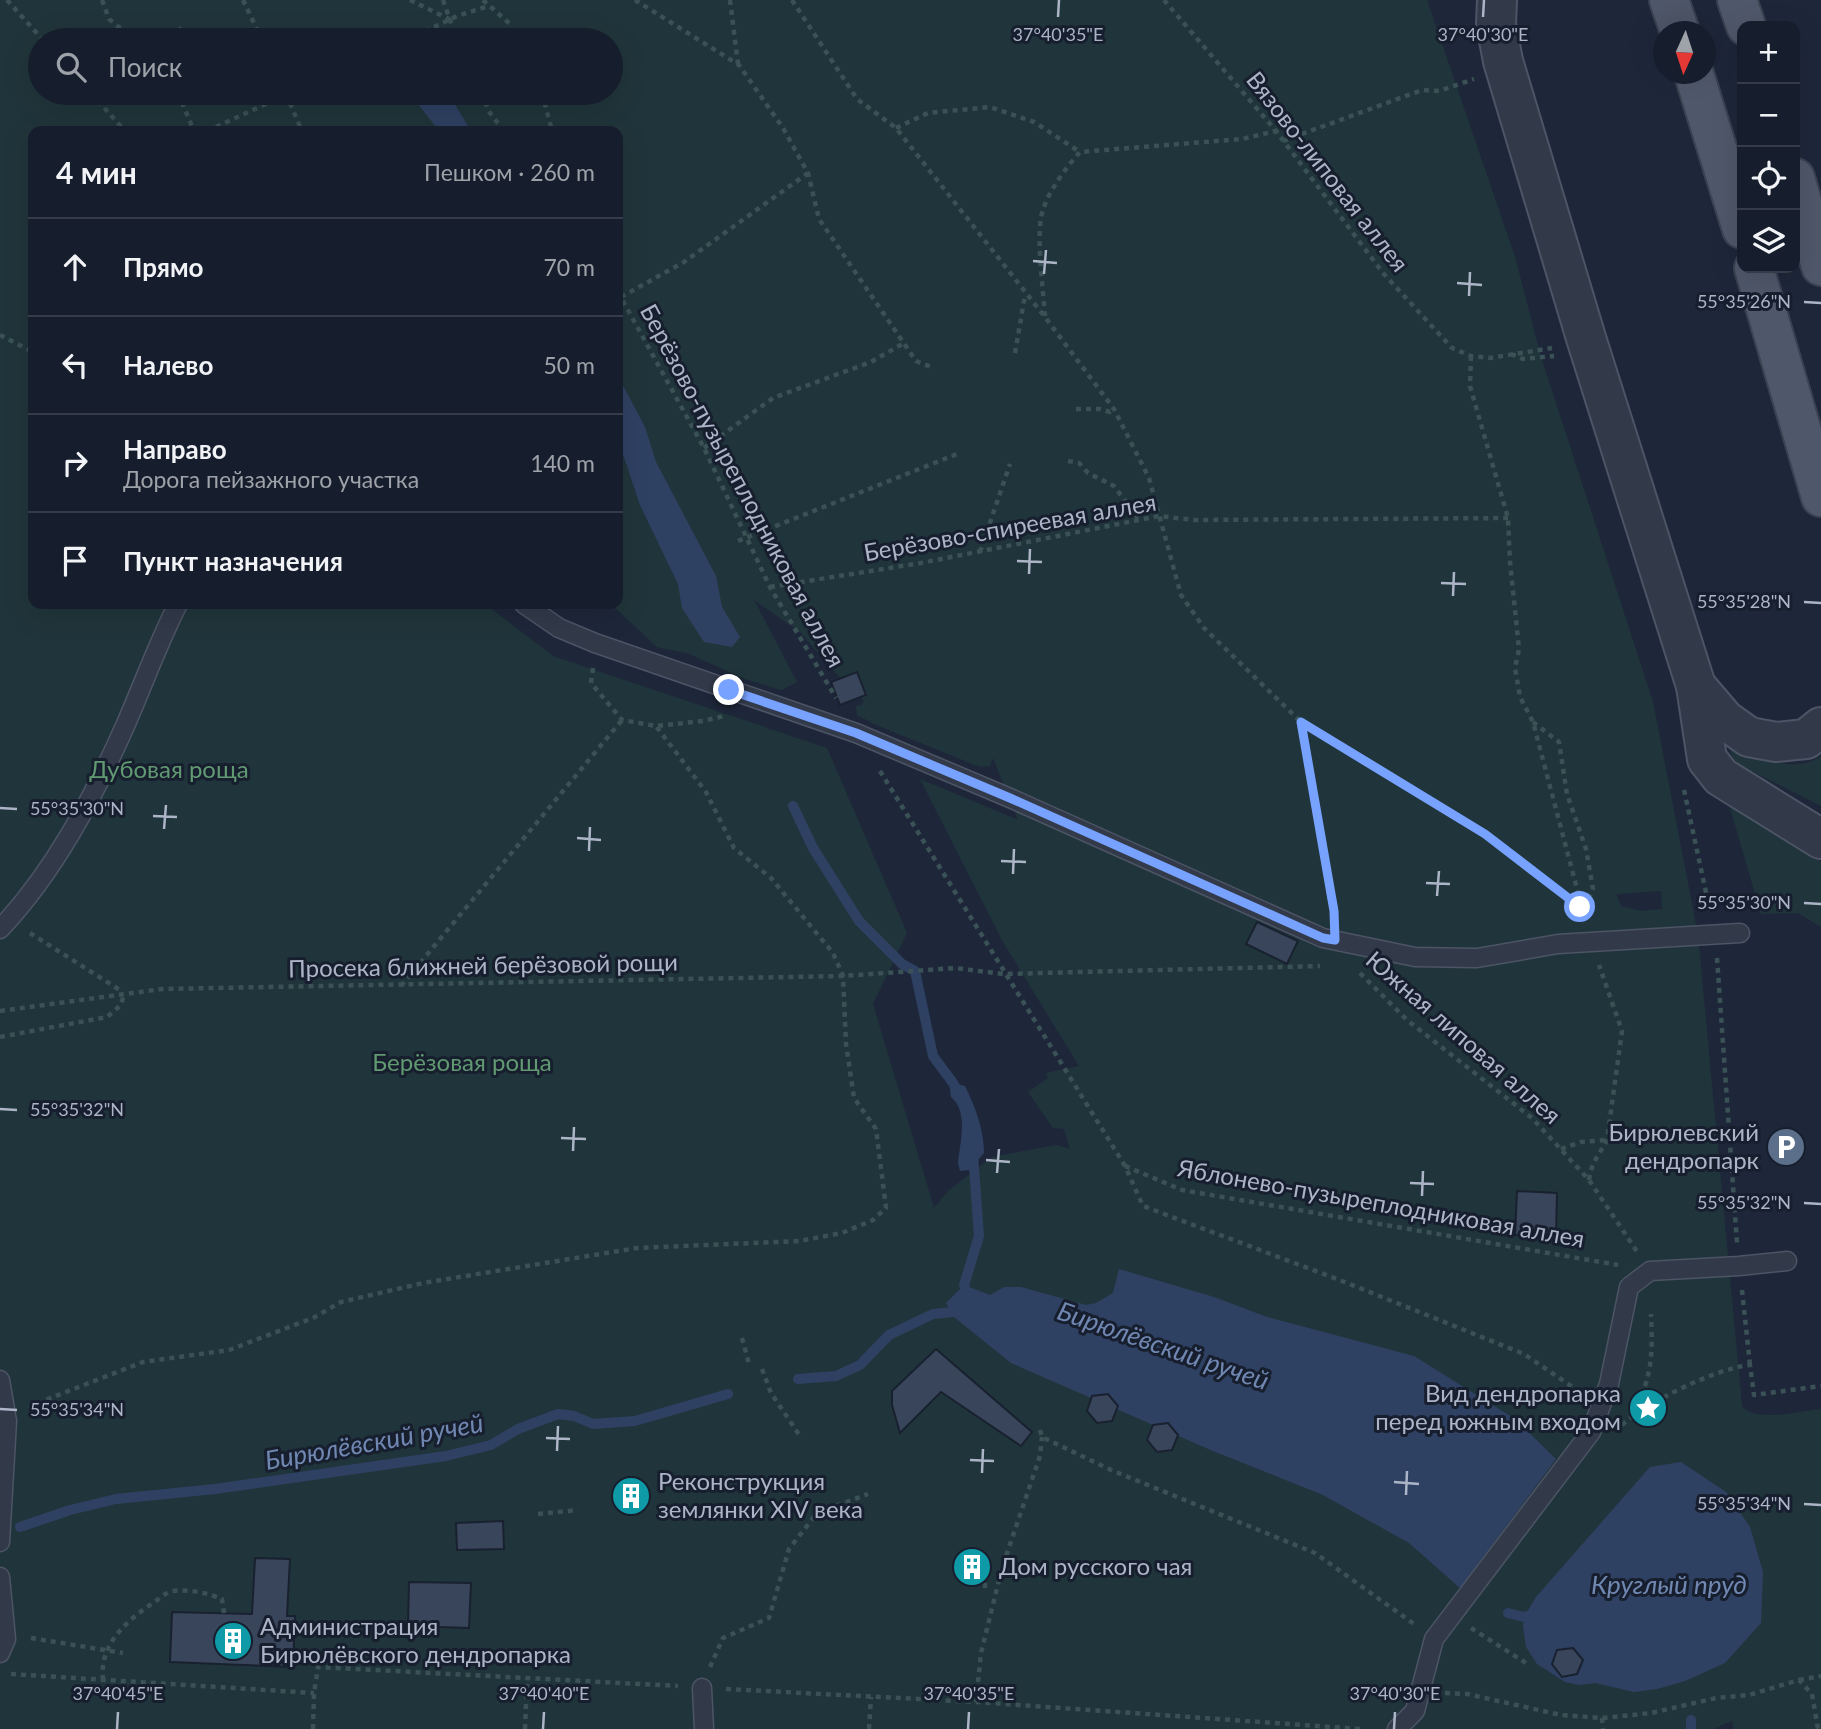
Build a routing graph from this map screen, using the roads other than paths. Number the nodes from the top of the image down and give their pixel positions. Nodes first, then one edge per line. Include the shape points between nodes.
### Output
1 (1497, 0) edge
2 (1669, 0) edge
3 (1737, 0) edge
4 (1676, 21) edge
5 (1744, 21) edge
6 (1697, 84) edge
7 (1800, 195) edge
8 (1737, 213) edge
9 (1821, 266) edge
10 (1755, 273) edge
11 (1821, 497) edge
12 (176, 609) edge
13 (531, 609) edge
14 (1696, 686) junction
15 (1821, 727) edge
16 (1821, 839) edge
17 (4, 925) edge
18 (1740, 933) dead end
19 (1787, 1261) dead end
20 (0, 1380) edge
21 (0, 1542) edge
22 (0, 1577) edge
23 (3, 1646) edge
24 (702, 1688) road end
25 (704, 1729) edge
26 (1397, 1729) edge

1 - 14 street via 1503,61 1570,347
2 - 4 main road
3 - 5 main road
6 - 8 main road
7 - 9 main road
10 - 11 main road
12 - 17 lane via 80,817 28,897
13 - 18 lane via 559,628 595,643 856,733 1329,939 1415,957 1477,958 1558,944
14 - 15 street via 1725,720 1749,737 1776,742 1806,738
14 - 16 street via 1707,759 1721,777
19 - 26 lane via 1650,1271 1629,1286 1602,1407 1591,1432 1434,1639 1415,1711
20 - 21 lane via 7,1421
22 - 23 lane
24 - 25 lane

